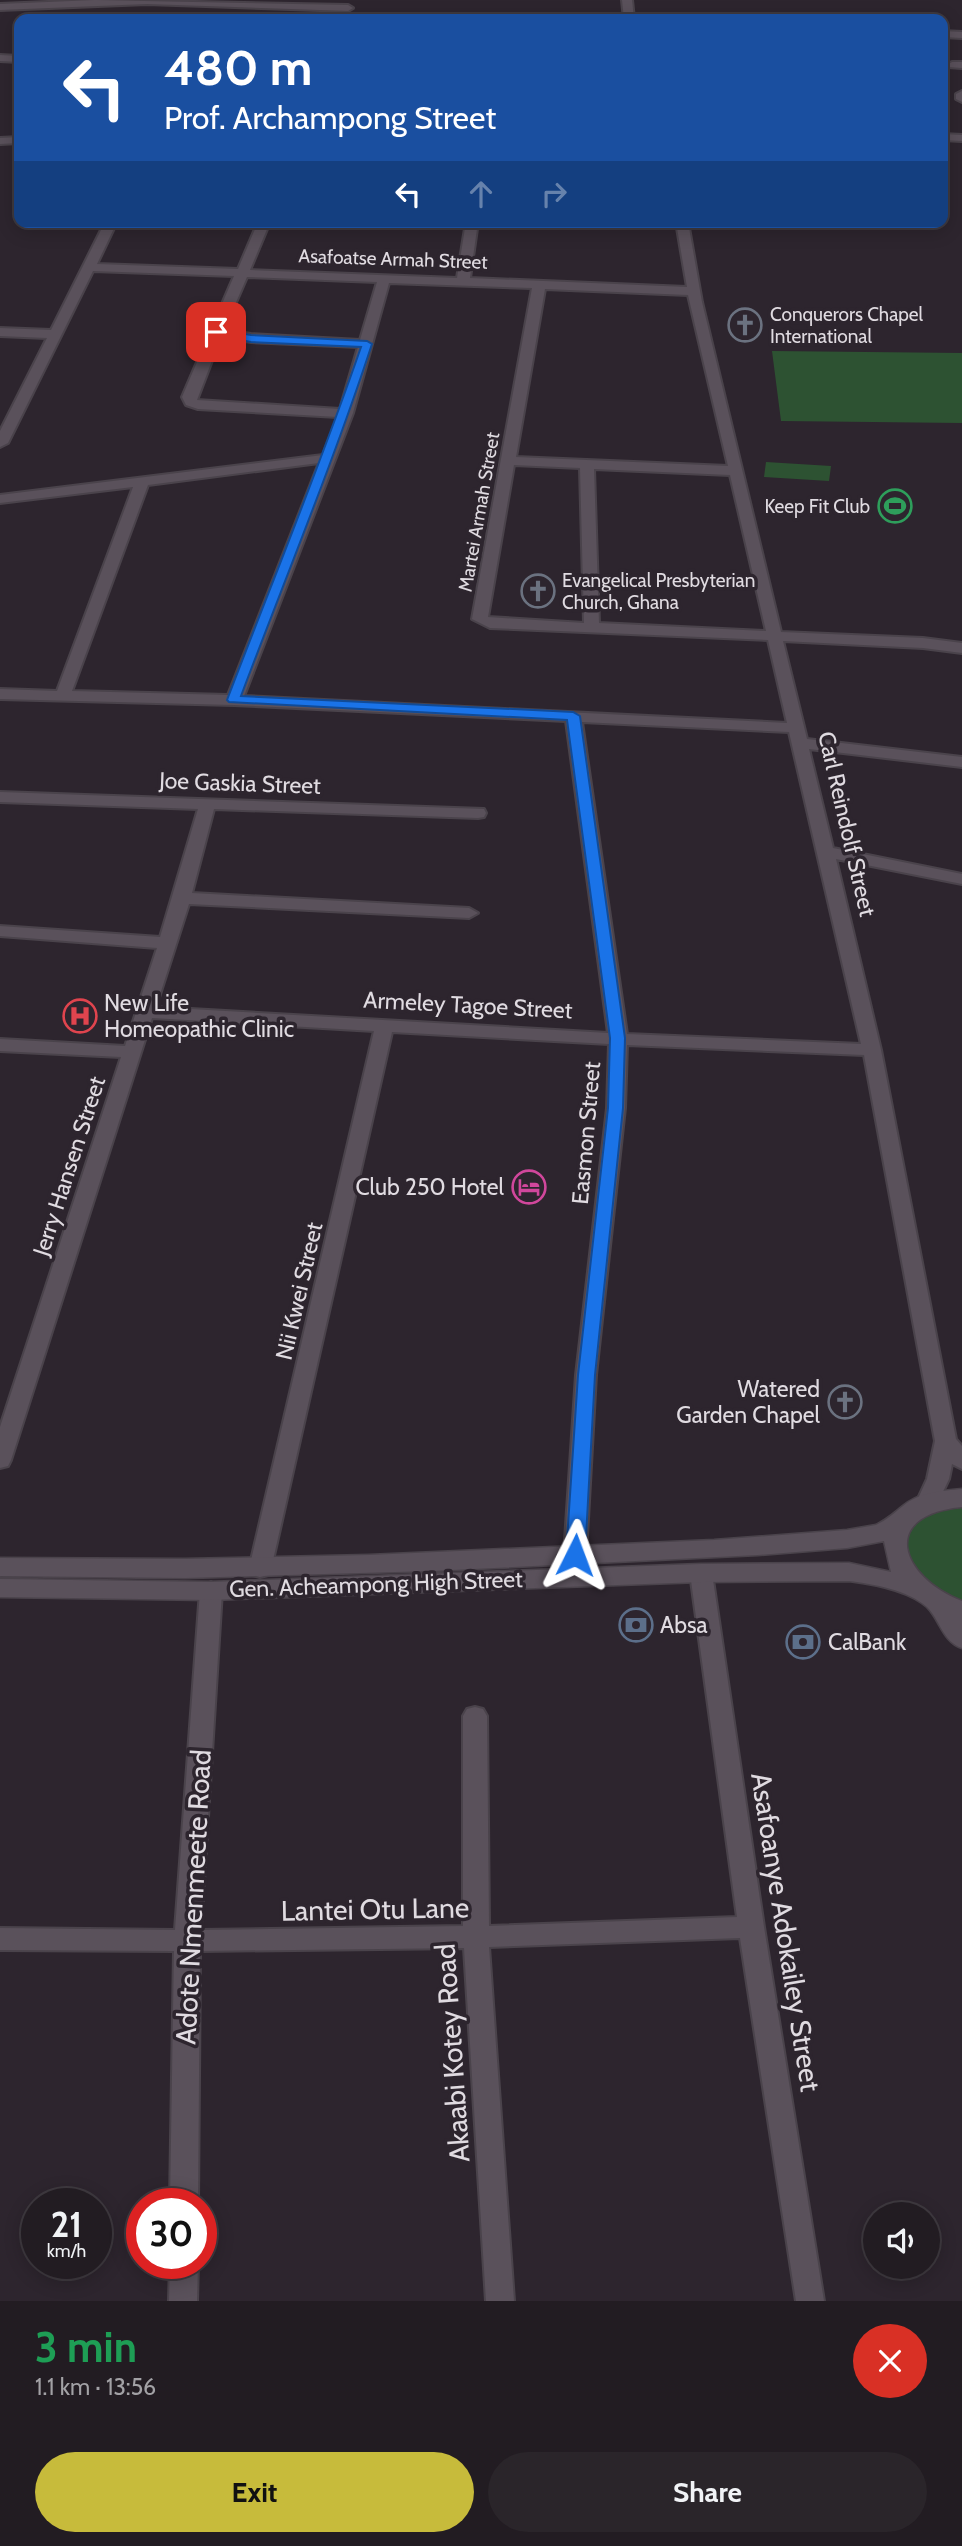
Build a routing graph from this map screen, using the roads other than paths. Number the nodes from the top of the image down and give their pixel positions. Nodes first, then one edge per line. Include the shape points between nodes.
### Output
1 (216, 1) edge
2 (20, 3) edge
3 (0, 7) edge
4 (348, 8) dead end
5 (108, 228) edge
6 (262, 228) edge
7 (471, 228) edge
8 (683, 228) edge
9 (90, 267) junction
10 (245, 272) junction
11 (384, 278) junction
12 (463, 281) junction
13 (539, 285) junction
14 (694, 291) junction
15 (0, 332) edge
16 (216, 332) junction
17 (57, 334) junction
18 (367, 344) junction
19 (346, 412) junction
20 (1, 443) edge
21 (329, 458) junction
22 (508, 461) junction
23 (587, 465) junction
24 (735, 471) junction
25 (142, 482) junction
26 (0, 499) edge
27 (592, 628) junction
28 (775, 635) junction
29 (962, 648) edge
30 (0, 694) edge
31 (63, 695) junction
32 (234, 700) junction
33 (573, 716) junction
34 (800, 736) junction
35 (962, 762) edge
36 (0, 797) edge
37 (207, 805) junction
38 (478, 813) dead end
39 (827, 852) junction
40 (962, 879) edge
41 (182, 898) junction
42 (468, 913) dead end
43 (0, 931) edge
44 (166, 943) junction
45 (145, 1012) junction
46 (385, 1024) junction
47 (618, 1038) junction
48 (0, 1045) edge
49 (872, 1050) junction
50 (132, 1052) junction
51 (946, 1441) junction
52 (0, 1460) edge
53 (962, 1461) edge
54 (962, 1497) edge
55 (926, 1505) junction
56 (901, 1524) junction
57 (575, 1555) junction
58 (0, 1567) edge
59 (260, 1569) junction
60 (701, 1573) junction
61 (0, 1588) edge
62 (211, 1591) junction
63 (927, 1597) junction
64 (962, 1611) edge
65 (962, 1638) edge
66 (475, 1716) dead end
67 (751, 1927) junction
68 (0, 1939) edge
69 (476, 1939) junction
70 (187, 1943) junction
71 (184, 2188) edge
72 (184, 2279) edge
73 (183, 2301) edge
74 (500, 2301) edge
75 (810, 2301) edge

1 - 2 street
1 - 4 street
2 - 3 street
5 - 9 street
6 - 10 street
7 - 12 street
8 - 14 street, Carl Reindolf Street
9 - 10 street, Asafoatse Armah Street
9 - 17 street
10 - 11 street, Asafoatse Armah Street
10 - 16 street
11 - 12 street, Asafoatse Armah Street
11 - 18 street
12 - 13 street, Asafoatse Armah Street
13 - 14 street, Asafoatse Armah Street
13 - 22 street, Martei Armah Street
14 - 24 street, Carl Reindolf Street
15 - 17 street
16 - 18 street
16 - 19 street via 189,397 191,402
17 - 20 street
18 - 19 street
19 - 21 street
21 - 25 street
21 - 32 street
22 - 23 street
22 - 27 street, Martei Armah Street via 480,619
23 - 24 street
23 - 27 street
24 - 28 street, Carl Reindolf Street
25 - 26 street
25 - 31 street
27 - 28 street, Martei Armah Street
28 - 29 street, Martei Armah Street
28 - 34 street, Carl Reindolf Street
30 - 31 street
31 - 32 street
32 - 33 street
33 - 34 street
33 - 47 street, Easmon Street
34 - 35 street
34 - 39 street, Carl Reindolf Street
36 - 37 street, Joe Gaskia Street
37 - 38 street, Joe Gaskia Street
37 - 41 street, Jerry Hansen Street
39 - 40 street
39 - 49 street, Carl Reindolf Street
41 - 42 street
41 - 44 street, Jerry Hansen Street
43 - 44 street
44 - 45 street, Jerry Hansen Street
45 - 46 street, Armeley Tagoe Street
45 - 50 street, Jerry Hansen Street
46 - 47 street, Armeley Tagoe Street
46 - 59 street, Nii Kwei Street
47 - 49 street, Armeley Tagoe Street
47 - 57 street, Easmon Street via 615,1108 586,1375
48 - 50 street
49 - 51 street, Carl Reindolf Street
50 - 52 street, Jerry Hansen Street
51 - 53 street, Carl Reindolf Street
51 - 55 street, Carl Reindolf Street via 938,1479
54 - 55 main road
55 - 56 main road, Gen. Acheampong High Street
56 - 57 main road, Gen. Acheampong High Street via 865,1537
56 - 63 main road via 894,1540 895,1558 902,1575
57 - 59 main road, Gen. Acheampong High Street
58 - 59 main road, Gen. Acheampong High Street
60 - 62 main road, Gen. Acheampong High Street
60 - 63 main road, Gen. Acheampong High Street via 870,1574
60 - 67 street, Asafoanye Adokailey Street
61 - 62 main road, Gen. Acheampong High Street
62 - 70 street, Adote Nmenmeete Road
63 - 64 main road, Gen. Acheampong High Street
63 - 65 main road
66 - 69 street, Akaabi Kotey Road
67 - 69 street, Lantei Otu Lane
67 - 75 street, Asafoanye Adokailey Street
68 - 70 street, Lantei Otu Lane
69 - 70 street, Lantei Otu Lane
69 - 74 street, Akaabi Kotey Road
70 - 71 street, Adote Nmenmeete Road
72 - 73 street

